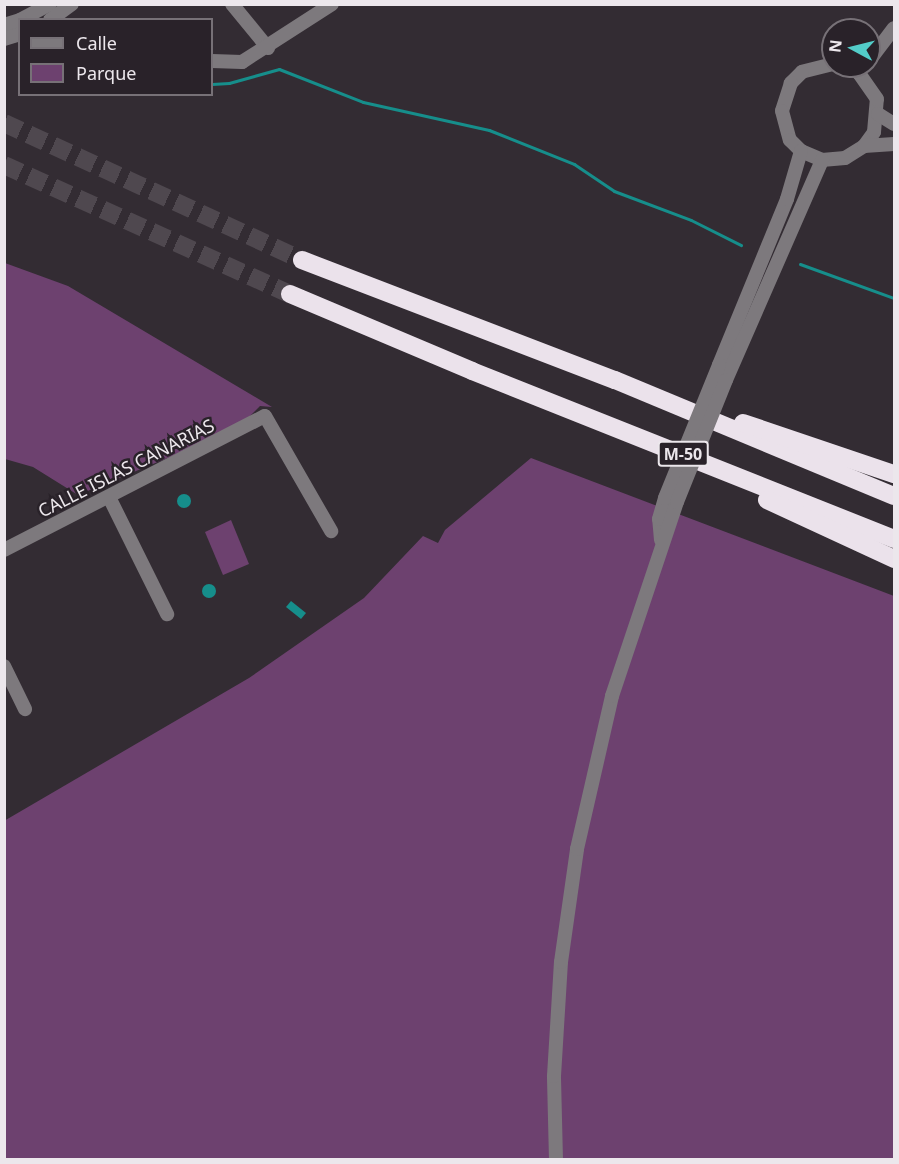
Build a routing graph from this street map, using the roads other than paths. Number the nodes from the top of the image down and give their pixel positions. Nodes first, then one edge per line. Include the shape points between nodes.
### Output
1 (72, 4) edge
2 (232, 4) edge
3 (332, 4) edge
4 (53, 15) edge
5 (33, 18) edge
6 (894, 28) edge
7 (881, 45) edge
8 (268, 48) junction
9 (213, 62) edge
10 (821, 67) edge
11 (866, 78) edge
12 (878, 114) junction
13 (894, 124) edge
14 (894, 144) edge
15 (864, 146) junction
16 (801, 151) junction
17 (822, 160) junction
18 (302, 261) tunnel mouth
19 (290, 294) tunnel mouth
20 (472, 371) junction
21 (615, 380) junction
22 (894, 474) edge
23 (894, 496) edge
24 (109, 497) junction
25 (671, 500) junction
26 (331, 531) dead end
27 (894, 539) edge
28 (4, 550) edge
29 (894, 559) edge
30 (167, 614) dead end
31 (4, 666) edge
32 (26, 709) dead end
33 (556, 1160) edge

1 - 4 street
2 - 8 street
3 - 8 street
4 - 5 street
6 - 7 street
8 - 9 street via 242,62
10 - 16 street via 802,72 784,96 784,126
11 - 12 street
12 - 13 street
12 - 15 street via 874,132
14 - 15 street
15 - 17 street via 844,158
16 - 17 street
16 - 25 street, bridge via 787,199 719,365
17 - 25 street, bridge
18 - 21 highway, M-50
19 - 20 highway, M-50
20 - 27 highway, M-50
20 - 29 highway via 531,401 741,488
21 - 22 highway
21 - 23 highway, M-50
24 - 26 street, CALLE ISLAS CANARIAS via 265,416
24 - 28 street, CALLE ISLAS CANARIAS
24 - 30 street
25 - 33 street via 600,740 577,849 561,962 554,1076
31 - 32 street

